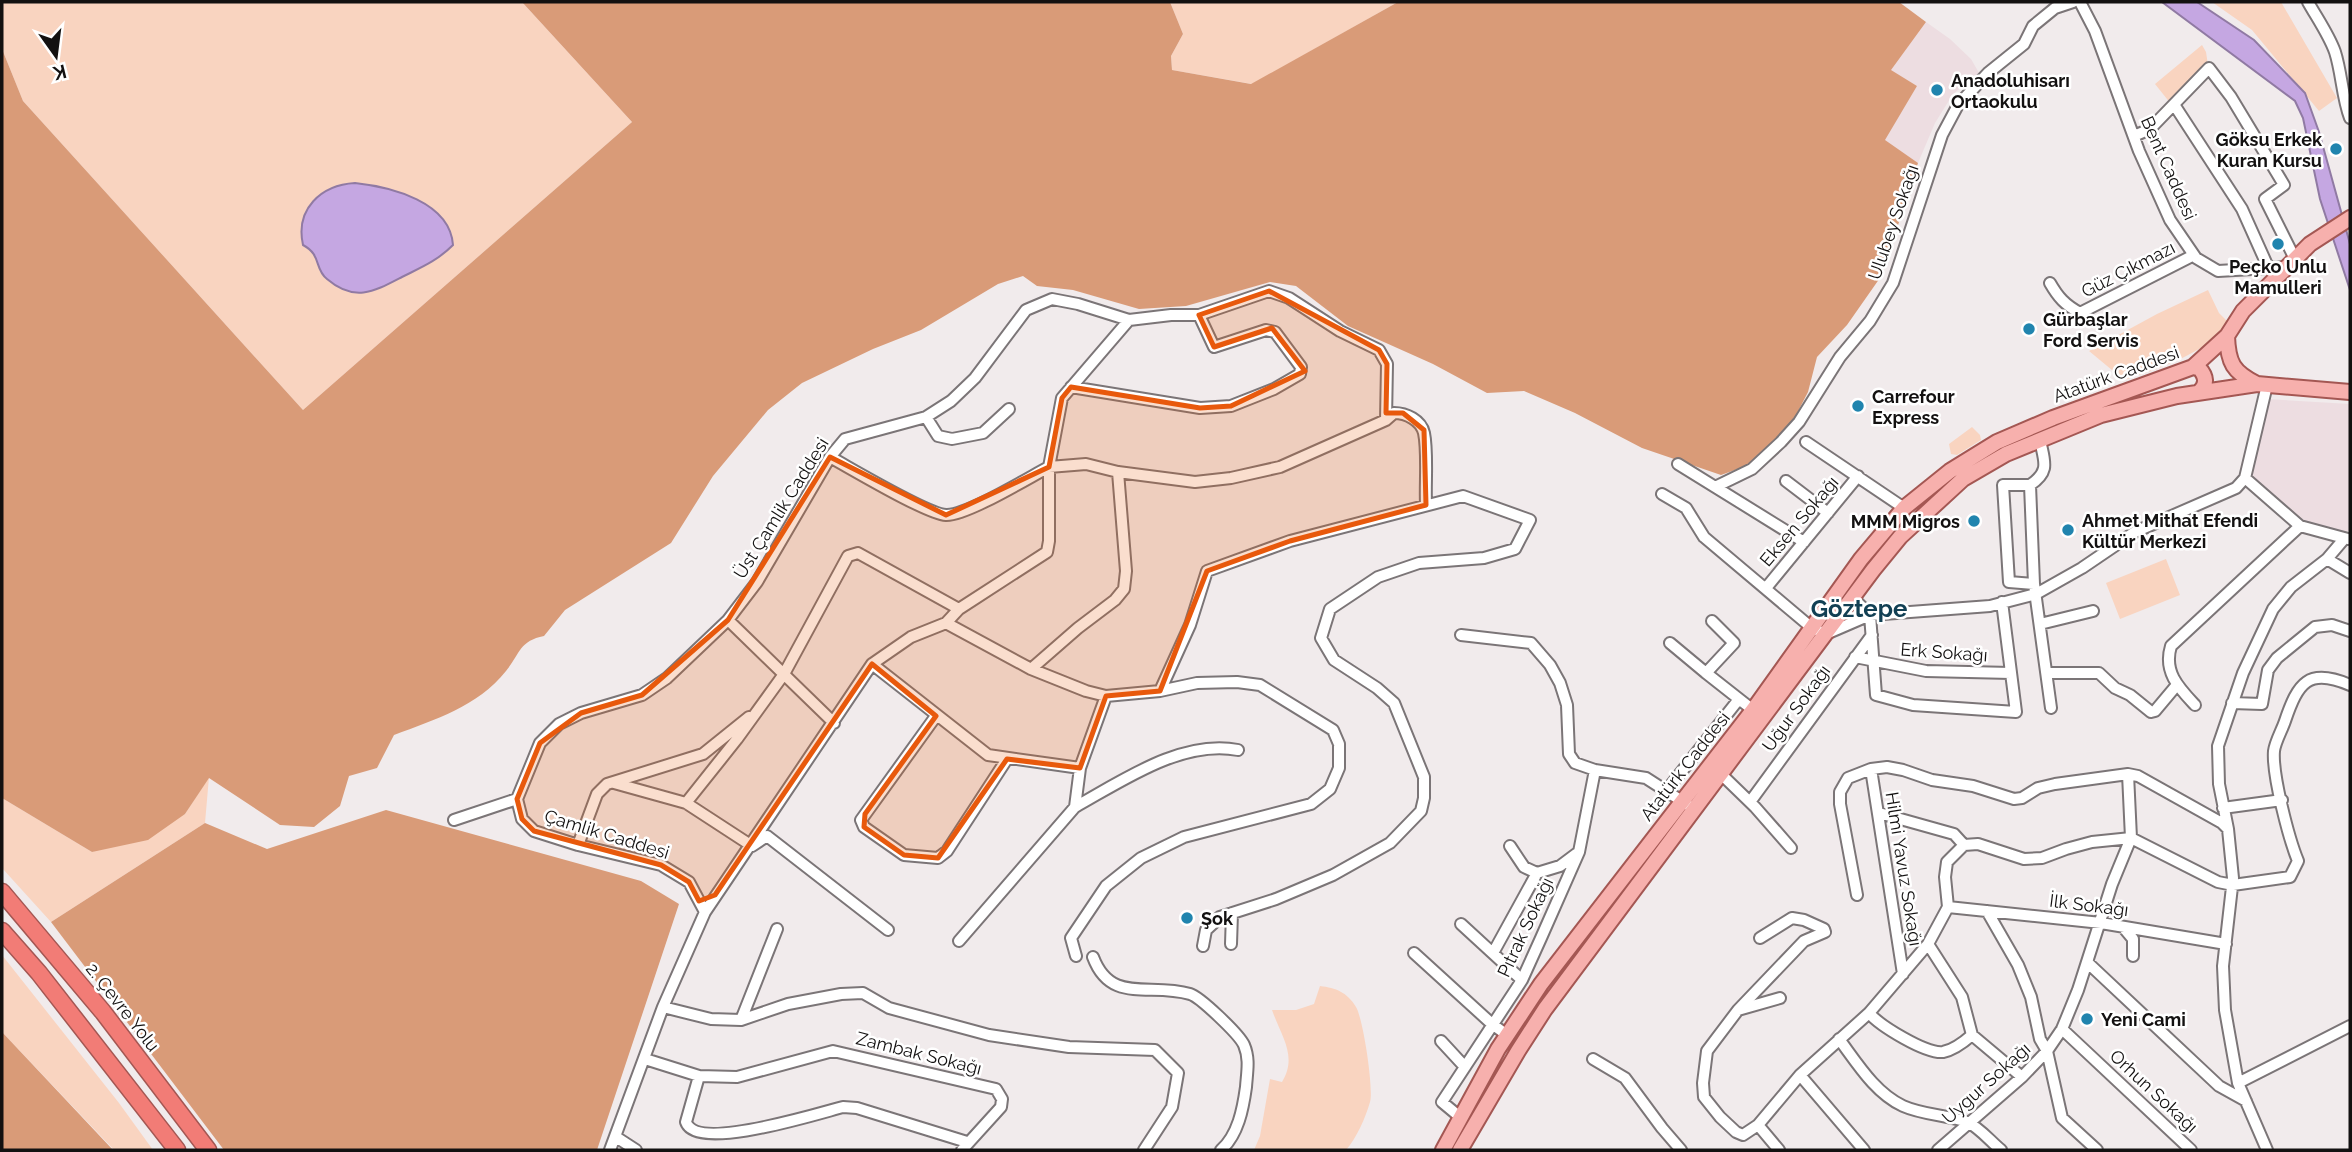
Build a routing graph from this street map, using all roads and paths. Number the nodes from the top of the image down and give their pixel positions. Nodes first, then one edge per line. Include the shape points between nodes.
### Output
1 (2073, 2) edge
2 (2080, 2) edge
3 (2308, 2) edge
4 (2175, 106) junction
5 (2350, 118) edge
6 (2134, 136) junction
7 (2350, 218) edge
8 (2194, 255) junction
9 (2291, 263) junction
10 (2268, 267) junction
11 (2050, 283) dead end
12 (1199, 315) junction
13 (1129, 320) junction
14 (2227, 336) junction
15 (2193, 367) junction
16 (2262, 385) junction
17 (1071, 387) junction
18 (2199, 392) junction
19 (2350, 392) edge
20 (1009, 409) dead end
21 (926, 417) junction
22 (1386, 420) junction
23 (2040, 440) junction
24 (1806, 442) dead end
25 (830, 457) junction
26 (1678, 464) dead end
27 (1049, 467) junction
28 (1118, 472) junction
29 (1858, 476) junction
30 (2245, 478) junction
31 (1786, 481) dead end
32 (2030, 485) junction
33 (1715, 487) junction
34 (1662, 494) dead end
35 (1426, 505) junction
36 (1904, 508) junction
37 (1828, 513) junction
38 (2301, 526) junction
39 (2347, 539) edge
40 (1804, 542) junction
41 (2327, 559) junction
42 (2350, 573) edge
43 (1766, 588) junction
44 (2035, 589) junction
45 (1853, 598) junction
46 (2002, 603) junction
47 (959, 609) junction
48 (2093, 611) dead end
49 (1870, 615) junction
50 (728, 620) junction
51 (1712, 621) dead end
52 (946, 623) junction
53 (2040, 624) junction
54 (1819, 631) junction
55 (2350, 631) edge
56 (1461, 635) dead end
57 (1871, 635) junction
58 (1671, 643) dead end
59 (1855, 657) junction
60 (1874, 663) junction
61 (872, 664) junction
62 (1031, 669) junction
63 (1706, 673) junction
64 (2011, 673) junction
65 (2047, 673) junction
66 (784, 674) junction
67 (2350, 685) edge
68 (2176, 686) junction
69 (1160, 691) junction
70 (1106, 696) junction
71 (1739, 699) junction
72 (2232, 703) junction
73 (764, 704) junction
74 (2195, 705) dead end
75 (2052, 708) dead end
76 (1752, 709) junction
77 (936, 716) junction
78 (834, 723) junction
79 (1238, 750) dead end
80 (1007, 759) junction
81 (1080, 768) junction
82 (1871, 769) junction
83 (1595, 770) junction
84 (1721, 774) junction
85 (2128, 774) junction
86 (614, 783) junction
87 (1667, 790) junction
88 (517, 799) junction
89 (2282, 800) junction
90 (1750, 802) junction
91 (686, 803) junction
92 (1688, 805) junction
93 (1075, 807) junction
94 (2223, 808) junction
95 (1879, 813) junction
96 (454, 820) dead end
97 (2228, 829) junction
98 (2131, 838) junction
99 (578, 845) junction
100 (1964, 845) junction
101 (752, 846) junction
102 (1510, 846) dead end
103 (1791, 848) dead end
104 (1579, 852) junction
105 (1537, 873) junction
106 (2233, 885) junction
107 (2, 892) edge
108 (715, 895) junction
109 (1857, 895) dead end
110 (699, 901) junction
111 (1948, 907) junction
112 (1987, 911) junction
113 (705, 912) junction
114 (1232, 913) junction
115 (2101, 923) junction
116 (1461, 924) dead end
117 (2123, 927) junction
118 (777, 929) dead end
119 (888, 930) dead end
120 (2, 931) edge
121 (1760, 938) dead end
122 (959, 941) dead end
123 (1231, 943) dead end
124 (1928, 944) junction
125 (2226, 944) junction
126 (1203, 946) dead end
127 (1414, 953) dead end
128 (1493, 953) junction
129 (1076, 956) dead end
130 (2133, 956) dead end
131 (1093, 957) dead end
132 (2088, 963) junction
133 (1903, 974) junction
134 (1522, 980) junction
135 (1780, 998) dead end
136 (663, 1007) junction
137 (1738, 1010) junction
138 (1869, 1013) junction
139 (741, 1020) junction
140 (1492, 1024) junction
141 (2350, 1026) edge
142 (2062, 1029) junction
143 (1507, 1035) junction
144 (1972, 1035) junction
145 (1839, 1039) junction
146 (1441, 1041) dead end
147 (2047, 1051) junction
148 (645, 1059) junction
149 (1593, 1059) dead end
150 (1465, 1067) junction
151 (1800, 1075) junction
152 (699, 1076) junction
153 (2022, 1077) junction
154 (2238, 1083) junction
155 (2246, 1101) junction
156 (1460, 1117) junction
157 (1970, 1123) junction
158 (1758, 1125) junction
159 (617, 1137) junction
160 (965, 1146) edge
161 (177, 1150) edge
162 (208, 1150) edge
163 (610, 1150) edge
164 (636, 1150) edge
165 (1144, 1150) edge
166 (1221, 1150) edge
167 (1443, 1150) edge
168 (1460, 1150) edge
169 (1681, 1150) edge
170 (1779, 1150) edge
171 (1864, 1150) edge
172 (1938, 1150) edge
173 (2001, 1150) edge
174 (2097, 1150) edge
175 (2192, 1150) edge
176 (2267, 1150) edge

1 - 33 street, Ulubey Sokağı via 2055,8 2033,26 2024,44 1958,104 1942,135 1893,283 1870,321 1781,442 1752,469
2 - 6 street, Bent Caddesi
3 - 5 street via 2334,49
4 - 6 street via 2150,129
4 - 9 street via 2208,68 2231,97 2284,186 2265,199
4 - 10 street via 2242,209
6 - 8 street, Bent Caddesi via 2171,220
7 - 9 main road, Atatürk Caddesi via 2310,244
8 - 10 street, Bent Caddesi via 2218,271
8 - 11 street, Güz Çıkmazı via 2080,313 2066,306
9 - 10 street, Bent Caddesi
9 - 14 main road, Atatürk Caddesi via 2243,311
12 - 13 street, Üst Çamlik Caddesi
12 - 17 street via 1214,347 1266,330 1275,332 1301,367 1300,374 1231,406 1200,408
12 - 22 street, Üst Çamlik Caddesi via 1269,291 1289,298 1378,350 1387,365
13 - 17 street
13 - 21 street, Üst Çamlik Caddesi via 1052,299 1026,310 975,377
14 - 15 main road, Atatürk Caddesi
14 - 16 main road via 2232,365 2241,376
15 - 18 main road via 2205,377
15 - 36 main road, Atatürk Caddesi via 1997,442 1950,471
16 - 18 main road, Atatürk Caddesi
16 - 19 main road, Atatürk Caddesi
16 - 30 street
17 - 27 street via 1062,398
18 - 23 main road, Atatürk Caddesi via 2101,415
20 - 21 street via 983,433 952,439 938,436
21 - 25 street, Üst Çamlik Caddesi via 845,439
22 - 28 street via 1280,467 1231,478 1195,482
22 - 35 street via 1403,413 1424,430
23 - 32 street via 2045,469
23 - 45 main road, Atatürk Caddesi via 1963,479 1900,537
24 - 29 street, Eksen Sokağı
25 - 27 street via 946,515 962,512
25 - 50 street, Üst Çamlik Caddesi via 757,582
26 - 33 street
27 - 28 street via 1086,464
27 - 47 street via 1047,552
28 - 62 street via 1124,589
29 - 36 street, Eksen Sokağı
29 - 37 street, Eksen Sokağı
30 - 38 street
30 - 44 street via 2236,488 2135,531 2082,568
31 - 37 street
32 - 44 street
32 - 44 street via 2003,485 2009,582
33 - 40 street
34 - 43 street via 1686,508 1704,537
35 - 69 street via 1290,541 1207,571 1190,625
35 - 114 street via 1463,496 1530,520 1515,548 1484,558 1419,563 1378,577 1329,609 1321,638 1334,660 1394,703 1424,777 1421,811 1390,843 1333,875
36 - 54 main road, Atatürk Caddesi via 1861,559
37 - 40 street, Eksen Sokağı
38 - 39 street
38 - 68 street via 2171,646 2169,666
39 - 41 street
40 - 43 street, Eksen Sokağı
41 - 42 street
41 - 72 street via 2291,587 2273,609
43 - 54 street
44 - 46 street
44 - 53 street
45 - 49 street
45 - 54 main road, Atatürk Caddesi
46 - 49 street
46 - 64 street
47 - 52 street
47 - 66 street via 858,552 848,556
48 - 53 street
49 - 54 street
49 - 57 street
50 - 66 street
50 - 88 street, Üst Çamlik Caddesi via 667,678 642,695 559,724 540,743
51 - 63 street via 1734,643
52 - 61 street via 911,637
52 - 62 street
53 - 65 street
54 - 76 main road, Atatürk Caddesi
54 - 84 main road, Atatürk Caddesi
55 - 72 street via 2332,625 2315,627 2268,670 2262,704
56 - 83 street via 1531,643 1560,683 1567,705 1569,754 1575,764
57 - 59 street, Uğur Sokağı
57 - 60 street
58 - 63 street
59 - 60 street, Erk Sokağı
59 - 90 street, Uğur Sokağı
60 - 64 street, Erk Sokağı via 1926,671
60 - 64 street via 1876,695 1913,705 2016,712
61 - 77 street
61 - 78 street
62 - 70 street
63 - 71 street
65 - 68 street via 2099,673 2151,712
65 - 75 street
66 - 73 street
66 - 78 street
67 - 89 street via 2318,678 2294,694 2274,751
68 - 74 street
69 - 70 street
69 - 129 street via 1197,683 1260,685 1333,730 1339,744 1339,768 1330,789 1311,804 1184,837 1141,858 1106,886 1071,938
70 - 81 street
71 - 76 street
71 - 87 street
72 - 94 street via 2218,746
73 - 86 street via 703,754
73 - 91 street
76 - 92 main road, Atatürk Caddesi
77 - 80 street via 988,755
77 - 80 street via 861,820 864,827 904,855 938,858 947,851
78 - 101 street
79 - 93 street via 1224,747 1166,758
80 - 81 street
81 - 93 street
82 - 85 street, Hilmi Yavuz Sokağı via 1903,770 2014,799 2055,784
82 - 95 street, Hilmi Yavuz Sokağı
82 - 109 street via 1848,778 1840,792
83 - 87 street via 1646,778
83 - 104 street, Pıtrak Sokağı
84 - 90 street
84 - 92 main road, Atatürk Caddesi
85 - 97 street via 2138,775
85 - 98 street
86 - 91 street
86 - 99 street via 597,794
87 - 92 street
88 - 96 street
88 - 99 street, Çamlik Caddesi via 522,819 534,831
89 - 94 street
89 - 106 street via 2298,861 2290,877
90 - 103 street
91 - 101 street
92 - 143 main road, Atatürk Caddesi via 1541,984
92 - 168 main road, Atatürk Caddesi via 1545,1009
93 - 122 street
94 - 97 street
95 - 100 street via 1954,834
95 - 133 street, Hilmi Yavuz Sokağı
97 - 106 street
98 - 100 street via 2092,842 2024,859 1978,844
98 - 106 street via 2218,882
98 - 115 street, Uygur Sokağı
99 - 110 street, Çamlik Caddesi via 661,864 689,883
100 - 111 street via 1947,862
101 - 108 street
101 - 119 street via 767,836
102 - 105 street via 1524,867
104 - 105 street via 1560,866
104 - 134 street, Pıtrak Sokağı
105 - 128 street, Pıtrak Sokağı
106 - 125 street
107 - 162 highway, 2. Çevre Yolu via 103,1012
108 - 110 street
108 - 113 street
110 - 113 street, Çamlik Caddesi
111 - 112 street, İlk Sokağı
111 - 124 street
112 - 115 street, İlk Sokağı
112 - 147 street via 2018,965
113 - 136 street
114 - 123 street
114 - 126 street via 1206,930
115 - 117 street, İlk Sokağı
115 - 132 street, Uygur Sokağı
116 - 128 street
117 - 125 street, İlk Sokağı
117 - 130 street via 2133,939
118 - 139 street
120 - 161 highway
121 - 137 street via 1792,918 1825,932 1804,941
124 - 133 street
124 - 144 street via 1962,997
125 - 154 street via 2225,1010
127 - 140 street
128 - 134 street
131 - 166 street via 1099,973 1112,984 1192,994 1243,1042 1249,1062 1244,1103 1230,1142
132 - 142 street, Uygur Sokağı
132 - 155 street via 2219,1086
133 - 138 street
134 - 140 street, Pıtrak Sokağı
135 - 137 street
136 - 139 street
136 - 148 street
137 - 158 street via 1707,1051 1704,1097 1737,1132 1743,1135
138 - 144 street via 1888,1030 1931,1050 1957,1047
138 - 145 street
139 - 165 street via 788,1004 863,993 889,1008 989,1035 1069,1047 1155,1050 1178,1073 1172,1107
140 - 143 street
140 - 150 street, Pıtrak Sokağı
141 - 154 street
142 - 147 street, Uygur Sokağı
142 - 175 street, Orhun Sokağı
143 - 156 main road, Atatürk Caddesi
144 - 153 street
145 - 151 street
145 - 157 street via 1885,1095 1903,1106
146 - 150 street
147 - 153 street, Uygur Sokağı
147 - 174 street via 2062,1118
148 - 152 street, Zambak Sokağı
148 - 159 street
149 - 169 street via 1625,1079
150 - 156 street, Pıtrak Sokağı via 1442,1102
151 - 158 street
151 - 171 street
152 - 160 street via 686,1122 698,1137 753,1137 843,1107
152 - 160 street, Zambak Sokağı via 737,1077 834,1051 996,1089 1001,1108
153 - 157 street, Uygur Sokağı
154 - 155 street
155 - 176 street
156 - 167 main road, Atatürk Caddesi
157 - 172 street, Uygur Sokağı
157 - 173 street
158 - 170 street
159 - 163 street
159 - 164 street

